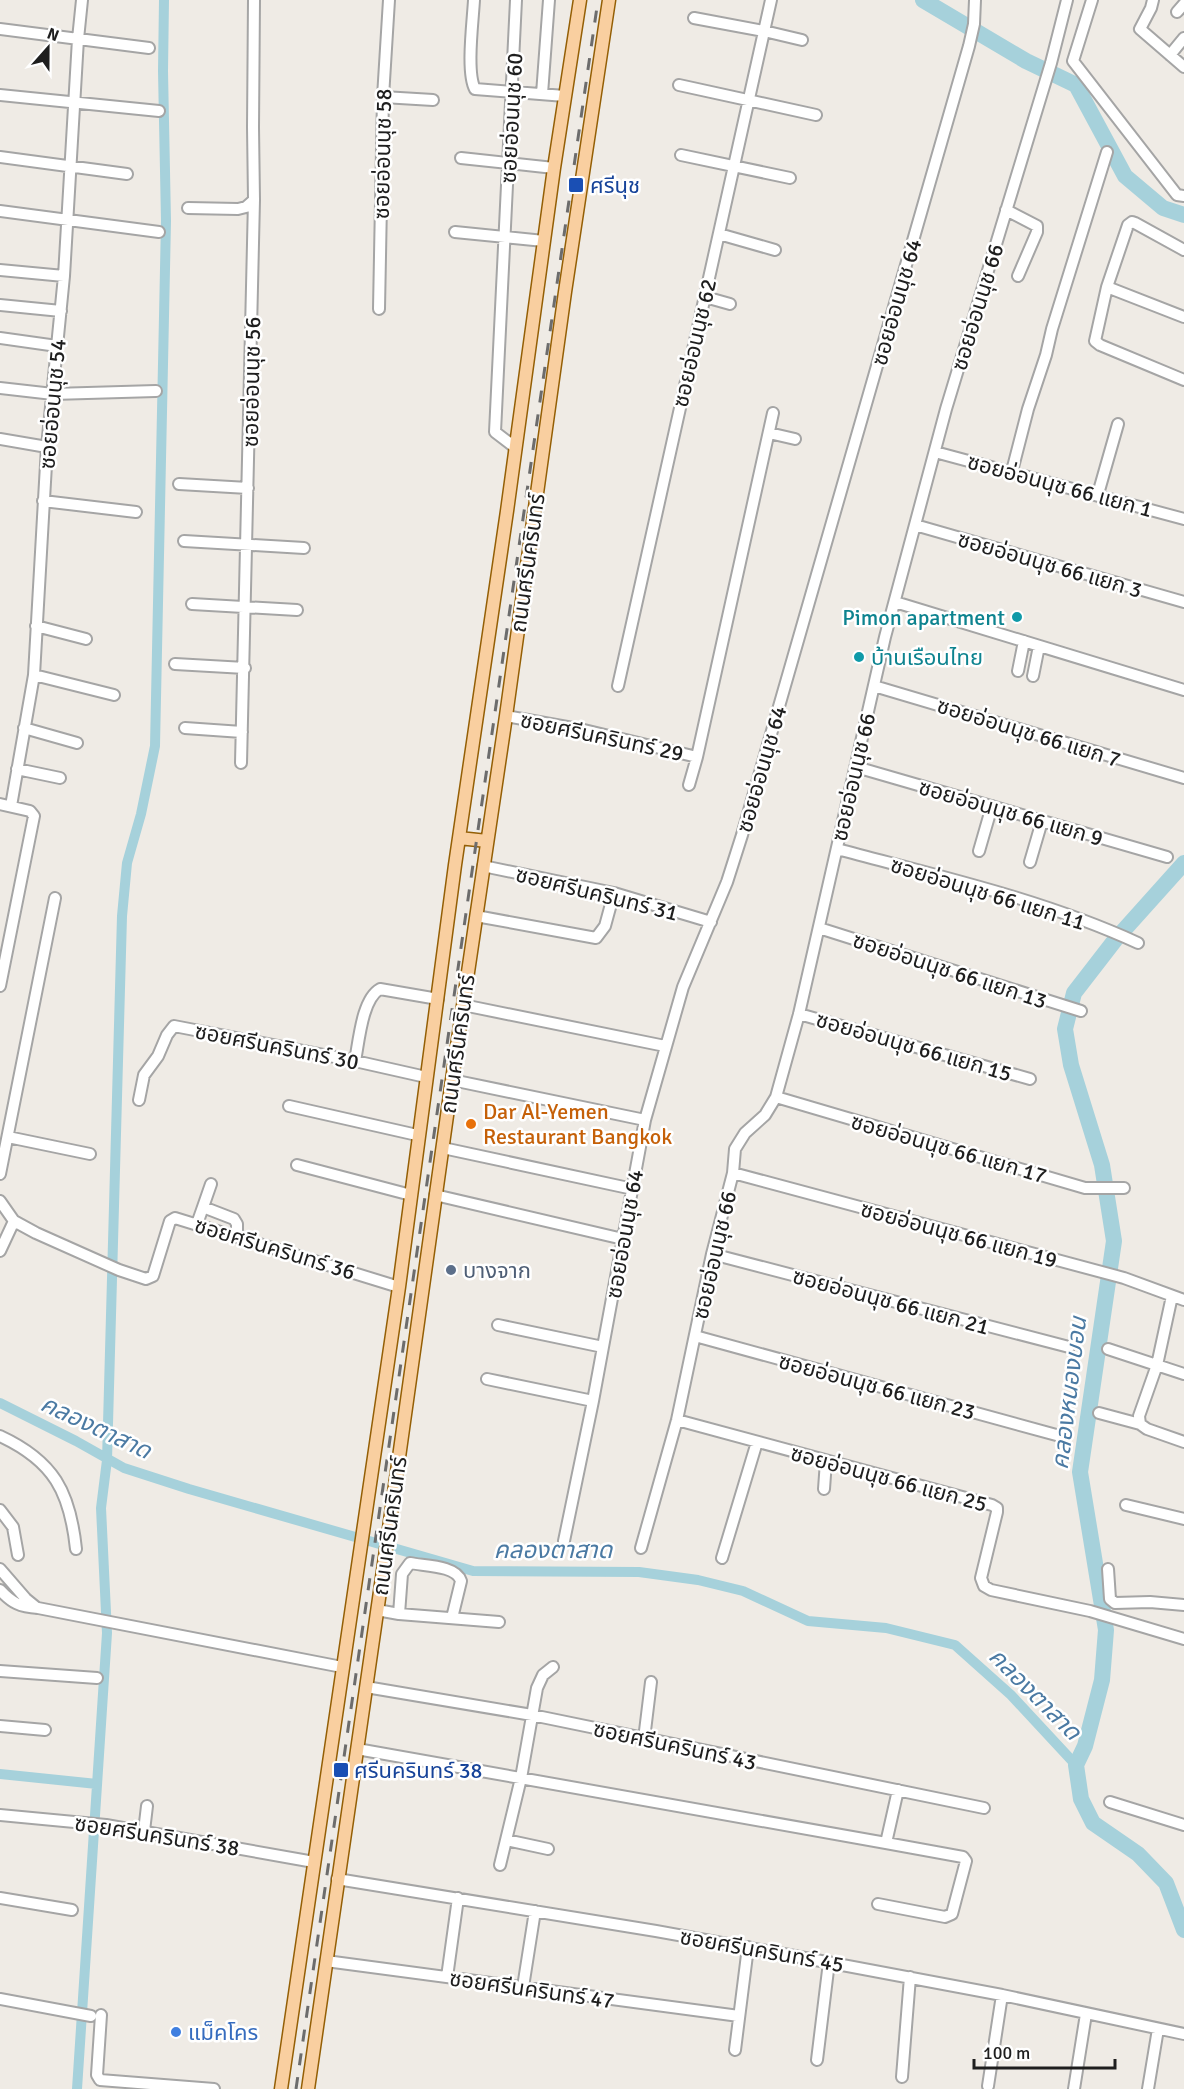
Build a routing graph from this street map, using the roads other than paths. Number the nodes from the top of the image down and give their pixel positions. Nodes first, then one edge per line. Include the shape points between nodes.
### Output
1 (82, 0) edge
2 (254, 0) edge
3 (389, 0) edge
4 (474, 0) edge
5 (516, 0) edge
6 (549, 0) edge
7 (580, 0) edge
8 (609, 0) edge
9 (771, 0) edge
10 (975, 0) edge
11 (1067, 0) edge
12 (1092, 0) edge
13 (1153, 0) edge
14 (694, 18) dead end
15 (0, 29) edge
16 (764, 31) junction
17 (1184, 38) edge
18 (78, 39) junction
19 (802, 40) dead end
20 (149, 48) dead end
21 (1170, 55) junction
22 (1184, 67) edge
23 (679, 85) dead end
24 (512, 92) junction
25 (542, 94) junction
26 (0, 95) edge
27 (565, 96) junction
28 (382, 97) junction
29 (749, 99) junction
30 (433, 100) dead end
31 (75, 102) junction
32 (159, 111) dead end
33 (816, 115) dead end
34 (1107, 152) dead end
35 (681, 155) dead end
36 (0, 157) edge
37 (461, 158) dead end
38 (508, 162) junction
39 (734, 166) junction
40 (71, 168) junction
41 (554, 168) junction
42 (127, 174) dead end
43 (790, 177) dead end
44 (1184, 196) edge
45 (254, 200) junction
46 (188, 208) dead end
47 (1006, 210) junction
48 (0, 211) edge
49 (68, 221) junction
50 (159, 232) dead end
51 (455, 232) dead end
52 (719, 234) junction
53 (505, 236) junction
54 (544, 241) junction
55 (775, 250) dead end
56 (1184, 250) edge
57 (0, 270) edge
58 (64, 276) junction
59 (1018, 276) dead end
60 (1107, 287) junction
61 (705, 297) junction
62 (730, 304) dead end
63 (0, 305) edge
64 (379, 309) dead end
65 (61, 311) junction
66 (1184, 317) edge
67 (0, 338) edge
68 (57, 346) junction
69 (1184, 380) edge
70 (0, 388) edge
71 (156, 392) dead end
72 (53, 394) junction
73 (773, 413) dead end
74 (1118, 424) dead end
75 (769, 433) junction
76 (0, 439) edge
77 (795, 439) dead end
78 (47, 447) junction
79 (516, 448) junction
80 (935, 452) junction
81 (1012, 471) junction
82 (179, 484) dead end
83 (248, 488) junction
84 (1098, 494) junction
85 (43, 501) junction
86 (136, 512) dead end
87 (1184, 519) edge
88 (915, 525) junction
89 (184, 541) dead end
90 (247, 544) junction
91 (304, 548) dead end
92 (895, 602) junction
93 (1184, 603) edge
94 (192, 604) dead end
95 (246, 608) junction
96 (297, 610) dead end
97 (36, 626) junction
98 (86, 639) dead end
99 (1024, 641) junction
100 (1039, 646) junction
101 (175, 664) dead end
102 (244, 668) junction
103 (1018, 671) dead end
104 (34, 675) junction
105 (1033, 676) dead end
106 (618, 686) dead end
107 (874, 686) junction
108 (1184, 690) edge
109 (114, 695) dead end
110 (506, 716) junction
111 (24, 728) junction
112 (185, 728) dead end
113 (242, 732) junction
114 (77, 743) dead end
115 (697, 757) junction
116 (241, 763) dead end
117 (856, 767) junction
118 (17, 769) junction
119 (60, 778) dead end
120 (1184, 778) edge
121 (689, 785) dead end
122 (5, 805) edge
123 (992, 806) junction
124 (1042, 821) junction
125 (459, 838) junction
126 (487, 841) junction
127 (837, 849) junction
128 (979, 851) dead end
129 (1167, 857) dead end
130 (1029, 862) dead end
131 (483, 866) junction
132 (614, 893) junction
133 (55, 898) dead end
134 (476, 916) junction
135 (711, 922) junction
136 (819, 928) junction
137 (1134, 941) dead end
138 (0, 986) edge
139 (438, 999) junction
140 (463, 1005) junction
141 (1081, 1011) dead end
142 (799, 1014) junction
143 (665, 1046) junction
144 (355, 1061) junction
145 (426, 1077) junction
146 (1030, 1079) dead end
147 (452, 1080) junction
148 (776, 1097) junction
149 (139, 1100) dead end
150 (289, 1106) dead end
151 (645, 1120) junction
152 (417, 1135) junction
153 (8, 1137) junction
154 (443, 1148) junction
155 (90, 1154) dead end
156 (297, 1165) dead end
157 (0, 1173) edge
158 (733, 1173) junction
159 (211, 1184) dead end
160 (1124, 1188) dead end
161 (633, 1189) junction
162 (411, 1195) junction
163 (435, 1195) junction
164 (0, 1201) edge
165 (203, 1207) junction
166 (14, 1221) junction
167 (197, 1224) junction
168 (237, 1237) junction
169 (623, 1239) junction
170 (0, 1251) edge
171 (712, 1254) junction
172 (399, 1287) junction
173 (1172, 1296) junction
174 (1184, 1300) edge
175 (498, 1325) dead end
176 (695, 1336) junction
177 (603, 1347) junction
178 (1069, 1347) dead end
179 (1108, 1349) dead end
180 (1157, 1365) junction
181 (1184, 1374) edge
182 (486, 1379) dead end
183 (593, 1401) junction
184 (1099, 1413) dead end
185 (677, 1420) junction
186 (1140, 1424) junction
187 (0, 1436) edge
188 (1060, 1436) dead end
189 (757, 1442) junction
190 (1184, 1442) edge
191 (826, 1461) junction
192 (824, 1489) dead end
193 (1126, 1504) dead end
194 (0, 1510) edge
195 (1184, 1520) edge
196 (564, 1541) dead end
197 (641, 1548) dead end
198 (76, 1549) dead end
199 (18, 1555) dead end
200 (722, 1557) dead end
201 (0, 1569) edge
202 (1108, 1569) dead end
203 (0, 1590) edge
204 (1184, 1605) edge
205 (38, 1608) junction
206 (377, 1610) junction
207 (399, 1614) junction
208 (452, 1618) junction
209 (499, 1622) dead end
210 (1184, 1640) edge
211 (342, 1667) junction
212 (553, 1667) dead end
213 (0, 1671) edge
214 (98, 1678) dead end
215 (651, 1682) dead end
216 (366, 1687) junction
217 (532, 1715) junction
218 (0, 1726) edge
219 (45, 1730) dead end
220 (644, 1739) junction
221 (357, 1749) junction
222 (521, 1778) junction
223 (897, 1790) junction
224 (1110, 1802) dead end
225 (147, 1806) dead end
226 (984, 1808) dead end
227 (0, 1815) edge
228 (1184, 1825) edge
229 (144, 1831) junction
230 (506, 1840) junction
231 (886, 1843) junction
232 (548, 1849) dead end
233 (314, 1862) junction
234 (500, 1865) dead end
235 (337, 1879) junction
236 (0, 1898) edge
237 (458, 1898) junction
238 (878, 1904) dead end
239 (72, 1910) dead end
240 (535, 1911) junction
241 (748, 1947) junction
242 (326, 1961) junction
243 (828, 1962) junction
244 (447, 1977) junction
245 (910, 1977) junction
246 (523, 1987) junction
247 (1002, 1995) junction
248 (0, 1999) edge
249 (1086, 2014) junction
250 (739, 2016) junction
251 (1158, 2029) junction
252 (1184, 2034) edge
253 (735, 2050) dead end
254 (817, 2060) dead end
255 (902, 2077) dead end
256 (988, 2086) dead end
257 (214, 2089) edge
258 (281, 2089) edge
259 (308, 2089) edge
260 (1074, 2089) edge
261 (1148, 2089) edge

1 - 18 street, ซอยอ่อนนุช 54
2 - 45 street, ซอยอ่อนนุช 56
3 - 28 street, ซอยอ่อนนุช 58
4 - 24 street via 472,84 475,89
5 - 24 street, ซอยอ่อนนุช 60
6 - 25 street
7 - 27 main road, ถนนศรีนครินทร์
8 - 110 main road, ถนนศรีนครินทร์
9 - 16 street, ซอยอ่อนนุช 62
10 - 135 street, ซอยอ่อนนุช 64 via 969,46 742,835
11 - 47 street, ซอยอ่อนนุช 66
12 - 44 street via 1073,61 1177,195
13 - 21 street via 1140,29
14 - 16 street
15 - 18 street
16 - 19 street
16 - 29 street, ซอยอ่อนนุช 62
17 - 21 street
18 - 20 street
18 - 31 street, ซอยอ่อนนุช 54
21 - 22 street
23 - 29 street
24 - 25 street
24 - 38 street, ซอยอ่อนนุช 60
25 - 27 street
26 - 31 street
27 - 41 main road, ถนนศรีนครินทร์
28 - 30 street
28 - 64 street, ซอยอ่อนนุช 58
29 - 33 street
29 - 39 street, ซอยอ่อนนุช 62
31 - 32 street
31 - 40 street, ซอยอ่อนนุช 54
34 - 81 street
35 - 39 street
36 - 40 street
37 - 38 street
38 - 41 street
38 - 53 street, ซอยอ่อนนุช 60
39 - 43 street
39 - 52 street, ซอยอ่อนนุช 62
40 - 42 street
40 - 49 street, ซอยอ่อนนุช 54
41 - 54 main road, ถนนศรีนครินทร์
45 - 46 street via 238,209
45 - 83 street, ซอยอ่อนนุช 56
47 - 59 street via 1037,226
47 - 80 street, ซอยอ่อนนุช 66
48 - 49 street
49 - 50 street
49 - 58 street, ซอยอ่อนนุช 54
51 - 53 street
52 - 55 street
52 - 61 street, ซอยอ่อนนุช 62
53 - 54 street
53 - 79 street, ซอยอ่อนนุช 60 via 495,432
54 - 79 main road, ถนนศรีนครินทร์
56 - 60 street via 1132,222
57 - 58 street
58 - 65 street, ซอยอ่อนนุช 54
60 - 66 street
60 - 69 street via 1095,341
61 - 62 street
61 - 106 street, ซอยอ่อนนุช 62
63 - 65 street
65 - 68 street, ซอยอ่อนนุช 54
67 - 68 street
68 - 72 street, ซอยอ่อนนุช 54
70 - 72 street
71 - 72 street
72 - 78 street, ซอยอ่อนนุช 54
73 - 75 street
74 - 84 street
75 - 77 street
75 - 115 street
76 - 78 street
78 - 85 street, ซอยอ่อนนุช 54
79 - 125 main road, ถนนศรีนครินทร์
80 - 81 street, ซอยอ่อนนุช 66 แยก 1
80 - 88 street, ซอยอ่อนนุช 66
81 - 84 street, ซอยอ่อนนุช 66 แยก 1
82 - 83 street
83 - 90 street, ซอยอ่อนนุช 56
84 - 87 street, ซอยอ่อนนุช 66 แยก 1
85 - 86 street
85 - 97 street, ซอยอ่อนนุช 54
88 - 92 street, ซอยอ่อนนุช 66
88 - 93 street, ซอยอ่อนนุช 66 แยก 3
89 - 90 street
90 - 91 street
90 - 95 street, ซอยอ่อนนุช 56
92 - 99 street
92 - 107 street, ซอยอ่อนนุช 66
94 - 95 street
95 - 96 street
95 - 102 street, ซอยอ่อนนุช 56
97 - 98 street
97 - 104 street, ซอยอ่อนนุช 54
99 - 100 street
99 - 103 street
100 - 105 street
100 - 108 street
101 - 102 street
102 - 113 street, ซอยอ่อนนุช 56
104 - 109 street
104 - 111 street, ซอยอ่อนนุช 54
107 - 117 street, ซอยอ่อนนุช 66
107 - 120 street, ซอยอ่อนนุช 66 แยก 7
110 - 115 street, ซอยศรีนครินทร์ 29
110 - 126 main road, ถนนศรีนครินทร์
111 - 114 street
111 - 118 street, ซอยอ่อนนุช 54
112 - 113 street
113 - 116 street, ซอยอ่อนนุช 56
115 - 121 street
117 - 123 street, ซอยอ่อนนุช 66 แยก 9
117 - 127 street, ซอยอ่อนนุช 66
118 - 119 street
118 - 122 street, ซอยอ่อนนุช 54
122 - 138 street, ซอยอ่อนนุช 54 via 30,811 34,816
123 - 124 street, ซอยอ่อนนุช 66 แยก 9
123 - 128 street
124 - 129 street, ซอยอ่อนนุช 66 แยก 9
124 - 130 street
125 - 126 main road
125 - 139 main road, ถนนศรีนครินทร์
126 - 131 main road, ถนนศรีนครินทร์
127 - 136 street, ซอยอ่อนนุช 66
127 - 137 street, ซอยอ่อนนุช 66 แยก 11 via 1020,898
131 - 132 street, ซอยศรีนครินทร์ 31
131 - 134 main road, ถนนศรีนครินทร์
132 - 134 street via 605,926 596,938
132 - 135 street, ซอยศรีนครินทร์ 31
133 - 153 street
134 - 140 main road, ถนนศรีนครินทร์
135 - 143 street, ซอยอ่อนนุช 64
136 - 141 street, ซอยอ่อนนุช 66 แยก 13
136 - 142 street, ซอยอ่อนนุช 66
139 - 144 street via 376,991 368,1001
139 - 145 main road, ถนนศรีนครินทร์
140 - 143 street
140 - 147 main road, ถนนศรีนครินทร์
142 - 146 street, ซอยอ่อนนุช 66 แยก 15
142 - 148 street, ซอยอ่อนนุช 66
143 - 151 street, ซอยอ่อนนุช 64
144 - 145 street, ซอยศรีนครินทร์ 30
144 - 149 street, ซอยศรีนครินทร์ 30 via 174,1026 144,1075
145 - 152 main road, ถนนศรีนครินทร์
147 - 151 street
147 - 154 main road, ถนนศรีนครินทร์
148 - 158 street, ซอยอ่อนนุช 66 via 735,1149
148 - 160 street, ซอยอ่อนนุช 66 แยก 17 via 1085,1188
150 - 152 street
151 - 161 street, ซอยอ่อนนุช 64
152 - 162 main road, ถนนศรีนครินทร์
153 - 155 street
153 - 157 street
154 - 161 street
154 - 163 main road, ถนนศรีนครินทร์
156 - 162 street
158 - 171 street, ซอยอ่อนนุช 66
158 - 173 street, ซอยอ่อนนุช 66 แยก 19 via 1100,1271
159 - 165 street
161 - 169 street, ซอยอ่อนนุช 64
162 - 172 main road, ถนนศรีนครินทร์
163 - 169 street
163 - 206 main road, ถนนศรีนครินทร์
164 - 166 street, ซอยศรีนครินทร์ 36
165 - 167 street
165 - 168 street via 234,1219
166 - 167 street, ซอยศรีนครินทร์ 36 via 118,1270 150,1279 170,1221 175,1218
166 - 170 street
167 - 168 street, ซอยศรีนครินทร์ 36
168 - 172 street, ซอยศรีนครินทร์ 36
169 - 177 street, ซอยอ่อนนุช 64
171 - 176 street, ซอยอ่อนนุช 66
171 - 178 street, ซอยอ่อนนุช 66 แยก 21
172 - 211 main road, ถนนศรีนครินทร์
173 - 174 street, ซอยอ่อนนุช 66 แยก 19
173 - 180 street
175 - 177 street
176 - 185 street, ซอยอ่อนนุช 66
176 - 188 street, ซอยอ่อนนุช 66 แยก 23
177 - 183 street, ซอยอ่อนนุช 64
179 - 180 street
180 - 181 street
180 - 186 street via 1139,1416
182 - 183 street
183 - 196 street, ซอยอ่อนนุช 64
184 - 186 street
185 - 189 street, ซอยอ่อนนุช 66 แยก 25
185 - 197 street, ซอยอ่อนนุช 66
186 - 190 street
187 - 198 street via 45,1464 68,1504
189 - 191 street, ซอยอ่อนนุช 66 แยก 25
189 - 200 street
191 - 192 street
191 - 210 street, ซอยอ่อนนุช 66 แยก 25 via 997,1508 981,1578 991,1590 1090,1611
193 - 195 street
194 - 199 street via 13,1527
201 - 205 street
202 - 204 street via 1110,1599 1115,1603
203 - 205 street via 15,1605
205 - 211 street
206 - 207 street
206 - 216 main road, ถนนศรีนครินทร์
207 - 208 street
207 - 208 street via 402,1574 410,1563 459,1575
208 - 209 street
211 - 233 main road, ถนนศรีนครินทร์
212 - 217 street via 539,1681
213 - 214 street
215 - 220 street
216 - 217 street, ซอยศรีนครินทร์ 43
216 - 221 main road, ถนนศรีนครินทร์
217 - 220 street, ซอยศรีนครินทร์ 43
217 - 222 street
218 - 219 street
220 - 223 street, ซอยศรีนครินทร์ 43
221 - 222 street
221 - 235 main road, ถนนศรีนครินทร์
222 - 230 street
222 - 231 street
223 - 226 street, ซอยศรีนครินทร์ 43
223 - 231 street
224 - 228 street
225 - 229 street
227 - 229 street, ซอยศรีนครินทร์ 38
229 - 233 street, ซอยศรีนครินทร์ 38
230 - 232 street
230 - 234 street
231 - 238 street via 963,1857 967,1864 950,1916
233 - 258 main road, ถนนศรีนครินทร์
235 - 237 street, ซอยศรีนครินทร์ 45
235 - 242 main road, ถนนศรีนครินทร์
236 - 239 street
237 - 240 street, ซอยศรีนครินทร์ 45
237 - 244 street
240 - 241 street, ซอยศรีนครินทร์ 45
240 - 246 street
241 - 243 street, ซอยศรีนครินทร์ 45
241 - 250 street
242 - 244 street, ซอยศรีนครินทร์ 47
242 - 259 main road, ถนนศรีนครินทร์
243 - 245 street, ซอยศรีนครินทร์ 45
243 - 254 street
244 - 246 street, ซอยศรีนครินทร์ 47
245 - 247 street, ซอยศรีนครินทร์ 45
245 - 255 street
246 - 250 street, ซอยศรีนครินทร์ 47
247 - 249 street, ซอยศรีนครินทร์ 45
247 - 256 street
248 - 257 street via 96,2016 100,2080
249 - 251 street, ซอยศรีนครินทร์ 45
249 - 260 street
250 - 253 street
251 - 252 street, ซอยศรีนครินทร์ 45
251 - 261 street

